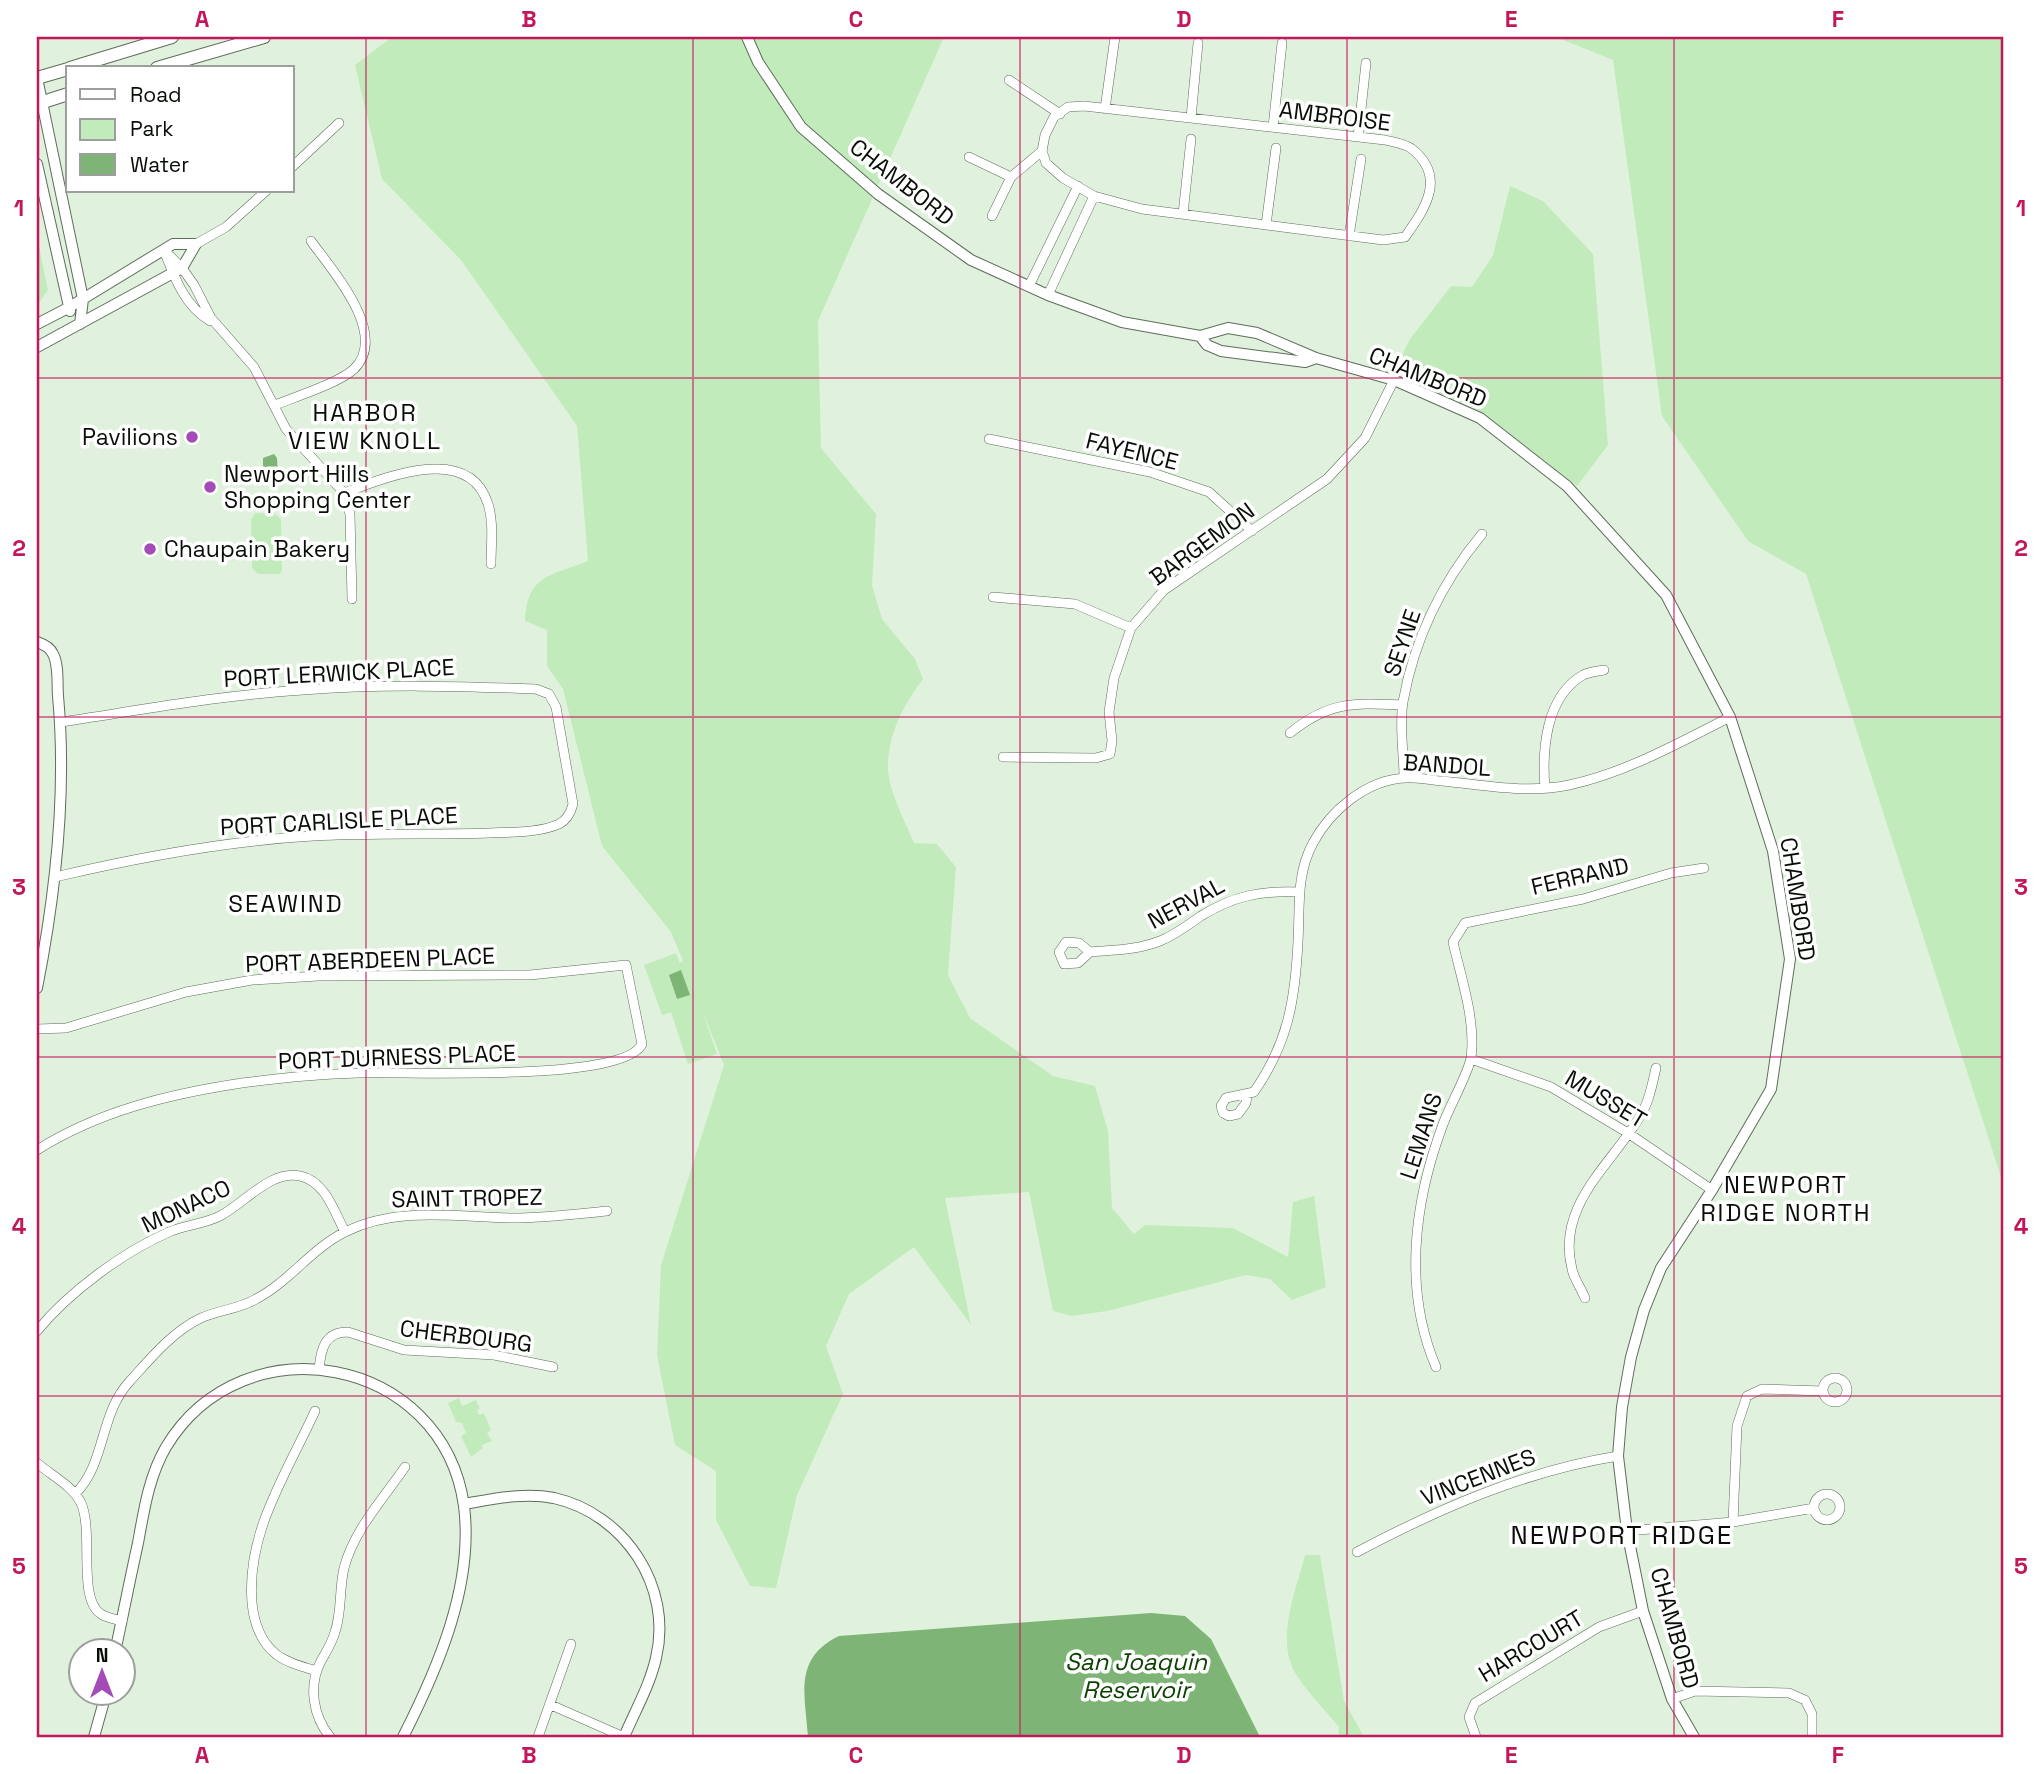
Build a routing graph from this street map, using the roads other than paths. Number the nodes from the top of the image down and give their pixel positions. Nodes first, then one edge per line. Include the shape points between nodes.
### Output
1 (172, 37) edge
2 (264, 37) edge
3 (747, 37) edge
4 (1115, 37) edge
5 (1198, 43) dead end
6 (1282, 43) dead end
7 (1366, 63) dead end
8 (76, 66) edge
9 (164, 66) edge
10 (66, 69) edge
11 (37, 78) edge
12 (1009, 80) dead end
13 (66, 95) edge
14 (39, 103) edge
15 (1105, 108) junction
16 (1060, 114) junction
17 (1191, 118) junction
18 (339, 123) dead end
19 (1272, 127) junction
20 (1358, 137) junction
21 (1191, 139) dead end
22 (1276, 148) dead end
23 (1042, 151) junction
24 (969, 157) dead end
25 (1361, 159) dead end
26 (37, 164) edge
27 (294, 165) edge
28 (1011, 177) junction
29 (1078, 186) junction
30 (265, 192) edge
31 (1094, 196) junction
32 (1183, 214) junction
33 (992, 216) dead end
34 (1266, 225) junction
35 (1349, 236) junction
36 (311, 241) dead end
37 (196, 244) junction
38 (164, 250) junction
39 (177, 270) junction
40 (1029, 286) junction
41 (1048, 295) junction
42 (83, 299) junction
43 (68, 308) junction
44 (37, 324) edge
45 (80, 324) junction
46 (1260, 335) junction
47 (1204, 341) junction
48 (37, 347) edge
49 (1257, 357) junction
50 (1316, 358) junction
51 (1394, 380) junction
52 (275, 405) junction
53 (989, 439) dead end
54 (344, 493) junction
55 (1252, 531) junction
56 (1482, 534) dead end
57 (491, 564) dead end
58 (993, 597) dead end
59 (352, 599) dead end
60 (1131, 628) junction
61 (37, 642) edge
62 (1604, 670) dead end
63 (1403, 705) junction
64 (1730, 717) junction
65 (61, 722) junction
66 (1290, 733) dead end
67 (1003, 757) dead end
68 (567, 763) joint
69 (1404, 778) junction
70 (1545, 789) junction
71 (1704, 868) dead end
72 (55, 877) junction
73 (1300, 892) junction
74 (1465, 923) joint
75 (1090, 952) dead end
76 (626, 965) joint
77 (37, 988) edge
78 (37, 1029) edge
79 (1471, 1059) junction
80 (1656, 1068) dead end
81 (1247, 1095) dead end
82 (1628, 1133) junction
83 (37, 1150) edge
84 (1712, 1190) junction
85 (607, 1210) dead end
86 (345, 1232) junction
87 (1585, 1298) dead end
88 (37, 1331) edge
89 (553, 1367) dead end
90 (1436, 1367) dead end
91 (319, 1368) junction
92 (1823, 1391) dead end
93 (315, 1411) dead end
94 (1618, 1456) junction
95 (37, 1463) edge
96 (405, 1467) dead end
97 (75, 1494) junction
98 (464, 1504) junction
99 (1814, 1508) dead end
100 (1733, 1522) junction
101 (1627, 1531) junction
102 (1357, 1552) dead end
103 (1643, 1611) junction
104 (122, 1620) junction
105 (118, 1638) edge
106 (571, 1644) dead end
107 (317, 1671) junction
108 (1672, 1699) junction
109 (551, 1705) junction
110 (102, 1708) edge
111 (94, 1737) edge
112 (330, 1737) edge
113 (403, 1737) edge
114 (538, 1737) edge
115 (624, 1737) edge
116 (1476, 1737) edge
117 (1694, 1737) edge
118 (1812, 1737) edge

1 - 8 main road
2 - 9 main road
3 - 40 street, CHAMBORD via 801,127 878,194 971,260
4 - 15 street
5 - 17 street
6 - 19 street
7 - 20 street
10 - 11 main road
11 - 14 street
12 - 16 street
13 - 14 main road
14 - 42 street
15 - 16 street, AMBROISE via 1069,107
15 - 17 street, AMBROISE
16 - 23 street via 1045,135
17 - 19 street, AMBROISE
18 - 27 street
19 - 20 street, AMBROISE
20 - 35 street, AMBROISE via 1411,147 1428,169 1432,187 1421,215 1405,237
21 - 32 street
22 - 34 street
23 - 28 street
23 - 29 street, AMBROISE via 1046,163
24 - 28 street
25 - 35 street
26 - 43 street
28 - 33 street
29 - 31 street, AMBROISE
29 - 40 street
30 - 37 street via 226,227
31 - 32 street, AMBROISE
31 - 41 street
32 - 34 street, AMBROISE
34 - 35 street, AMBROISE
36 - 52 street via 356,305 364,328 363,353 347,374
37 - 38 street via 173,244
37 - 39 street
38 - 39 street
38 - 42 street
39 - 45 street
39 - 52 street via 177,284 198,314 215,323 254,367
40 - 41 street, CHAMBORD
41 - 47 street, CHAMBORD via 1122,322
42 - 43 street
42 - 45 street
43 - 44 street
43 - 45 street
45 - 48 street
46 - 47 street, CHAMBORD via 1228,328
46 - 49 street
46 - 50 street, CHAMBORD
47 - 49 street, CHAMBORD via 1221,351
49 - 50 street, CHAMBORD via 1305,362
50 - 51 street, CHAMBORD
51 - 55 street, BARGEMON via 1365,438 1327,479
51 - 64 street, CHAMBORD via 1480,418 1567,486 1666,595
52 - 54 street via 286,429
53 - 55 street, FAYENCE via 1150,472 1209,492
54 - 57 street via 417,470 456,471 478,485 489,505
54 - 59 street via 350,514
55 - 60 street, BARGEMON via 1164,590
56 - 63 street, SEYNE via 1460,560 1423,631
58 - 60 street via 1074,604
60 - 67 street, BARGEMON via 1114,678 1110,754 1096,758
61 - 65 street via 48,648 55,660
62 - 70 street via 1584,675 1554,711 1546,737
63 - 66 street via 1331,708
63 - 69 street, SEYNE
64 - 70 street, BANDOL via 1602,776
64 - 84 street, CHAMBORD via 1773,852 1790,959 1771,1089
65 - 68 street, PORT LERWICK PLACE via 158,705 303,690 416,685 536,689 549,694 556,707
65 - 72 street
68 - 72 street, PORT CARLISLE PLACE via 574,795 570,815 560,824 542,829 247,842 186,849
69 - 70 street, BANDOL
69 - 73 street, BANDOL via 1364,791 1329,818 1308,851
71 - 74 street, FERRAND
72 - 77 street
73 - 75 street, NERVAL via 1245,895 1163,940
73 - 81 street, BANDOL via 1296,970 1282,1045 1254,1092
74 - 79 street, LEMANS via 1453,942 1469,1017
76 - 78 street, PORT ABERDEEN PLACE via 530,975 252,980 175,994 66,1028
76 - 83 street, PORT DURNESS PLACE via 642,1044 636,1053 620,1059 529,1073 355,1073 243,1083 104,1115
79 - 82 street, MUSSET via 1551,1087
79 - 90 street, LEMANS via 1428,1166 1418,1216 1418,1301
80 - 82 street via 1640,1117
82 - 84 street, MUSSET
82 - 87 street via 1580,1199 1572,1222 1568,1251
84 - 94 street, CHAMBORD via 1661,1268 1644,1310 1630,1356
85 - 86 street, SAINT TROPEZ via 522,1218 412,1215 389,1217
86 - 88 street, MONACO via 319,1186 302,1176 281,1176 217,1218 166,1233 118,1261 65,1300
86 - 97 street, SAINT TROPEZ via 256,1300 201,1318 176,1335 115,1401 90,1476
89 - 91 street, CHERBOURG via 494,1355 404,1350 348,1332 327,1339
91 - 98 street via 371,1382 413,1410 445,1450
91 - 104 street via 272,1371 232,1385 203,1404 174,1435 152,1480
92 - 100 street via 1762,1389 1747,1396 1737,1426
93 - 107 street via 264,1516 254,1553 251,1591 256,1626 268,1647 289,1662
94 - 101 street, CHAMBORD
94 - 102 street, VINCENNES via 1574,1463 1488,1490
95 - 97 street
96 - 107 street via 351,1549 341,1580 336,1630
97 - 104 street via 86,1522 91,1602 99,1614
98 - 113 street via 465,1552 454,1611
98 - 115 street via 530,1495 564,1501 604,1521 638,1556 655,1594 659,1636 657,1657
99 - 100 street
100 - 101 street
101 - 103 street, CHAMBORD
103 - 108 street, CHAMBORD
103 - 116 street, HARCOURT via 1599,1627 1475,1703 1469,1717
104 - 105 street
106 - 109 street
107 - 112 street via 314,1705
108 - 117 street, CHAMBORD
108 - 118 street via 1695,1691 1789,1693 1805,1700 1812,1714
109 - 114 street
109 - 115 street
110 - 111 street

